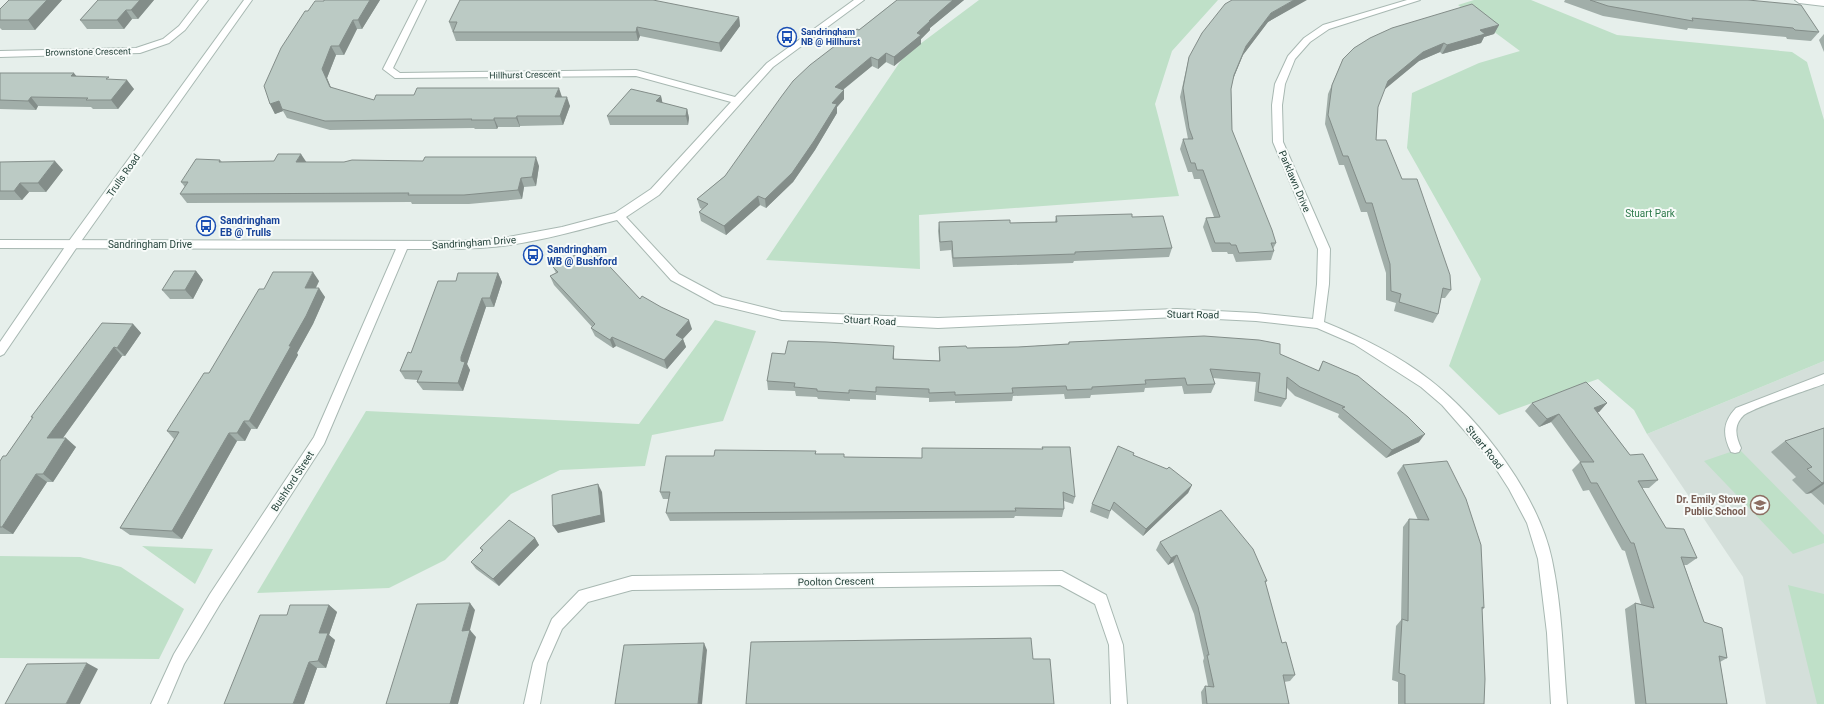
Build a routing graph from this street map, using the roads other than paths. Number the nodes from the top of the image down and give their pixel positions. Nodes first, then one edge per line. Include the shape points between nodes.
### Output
1 (204, 0) edge
2 (248, 0) edge
3 (422, 0) edge
4 (860, 0) edge
5 (1416, 0) edge
6 (1800, 0) edge
7 (1824, 3) edge
8 (0, 54) edge
9 (738, 101) junction
10 (619, 216) junction
11 (0, 244) edge
12 (73, 244) junction
13 (403, 245) junction
14 (1318, 324) junction
15 (0, 350) edge
16 (1824, 379) edge
17 (1735, 448) dead end
18 (159, 704) edge
19 (532, 704) edge
20 (1119, 704) edge
21 (1559, 704) edge

1 - 8 street, Brownstone Crescent via 182,28 166,40 137,52
2 - 12 street, Trulls Road
3 - 9 street, Hillhurst Crescent via 388,69 398,76 636,73
4 - 9 street, Sandringham Drive via 770,65
5 - 14 street, Parklawn Drive via 1326,27 1307,40 1291,58 1280,84 1277,104 1278,142 1324,249
6 - 7 street
9 - 10 street, Sandringham Drive via 655,192
10 - 13 street, Sandringham Drive via 562,231 503,242
10 - 14 street, Stuart Road via 675,277 719,301 782,316 938,323 1177,313 1256,317
11 - 12 street, Sandringham Drive
12 - 13 street, Sandringham Drive
12 - 15 street, Trulls Road
13 - 18 street, Bushford Street via 319,440 215,599 179,659
14 - 21 street, Stuart Road via 1358,341 1425,383 1464,420 1496,457 1514,485 1533,522 1545,559
16 - 17 lane via 1740,410 1732,420 1730,438
19 - 20 street, Poolton Crescent via 540,663 557,624 584,596 632,583 1062,578 1101,600 1116,645

